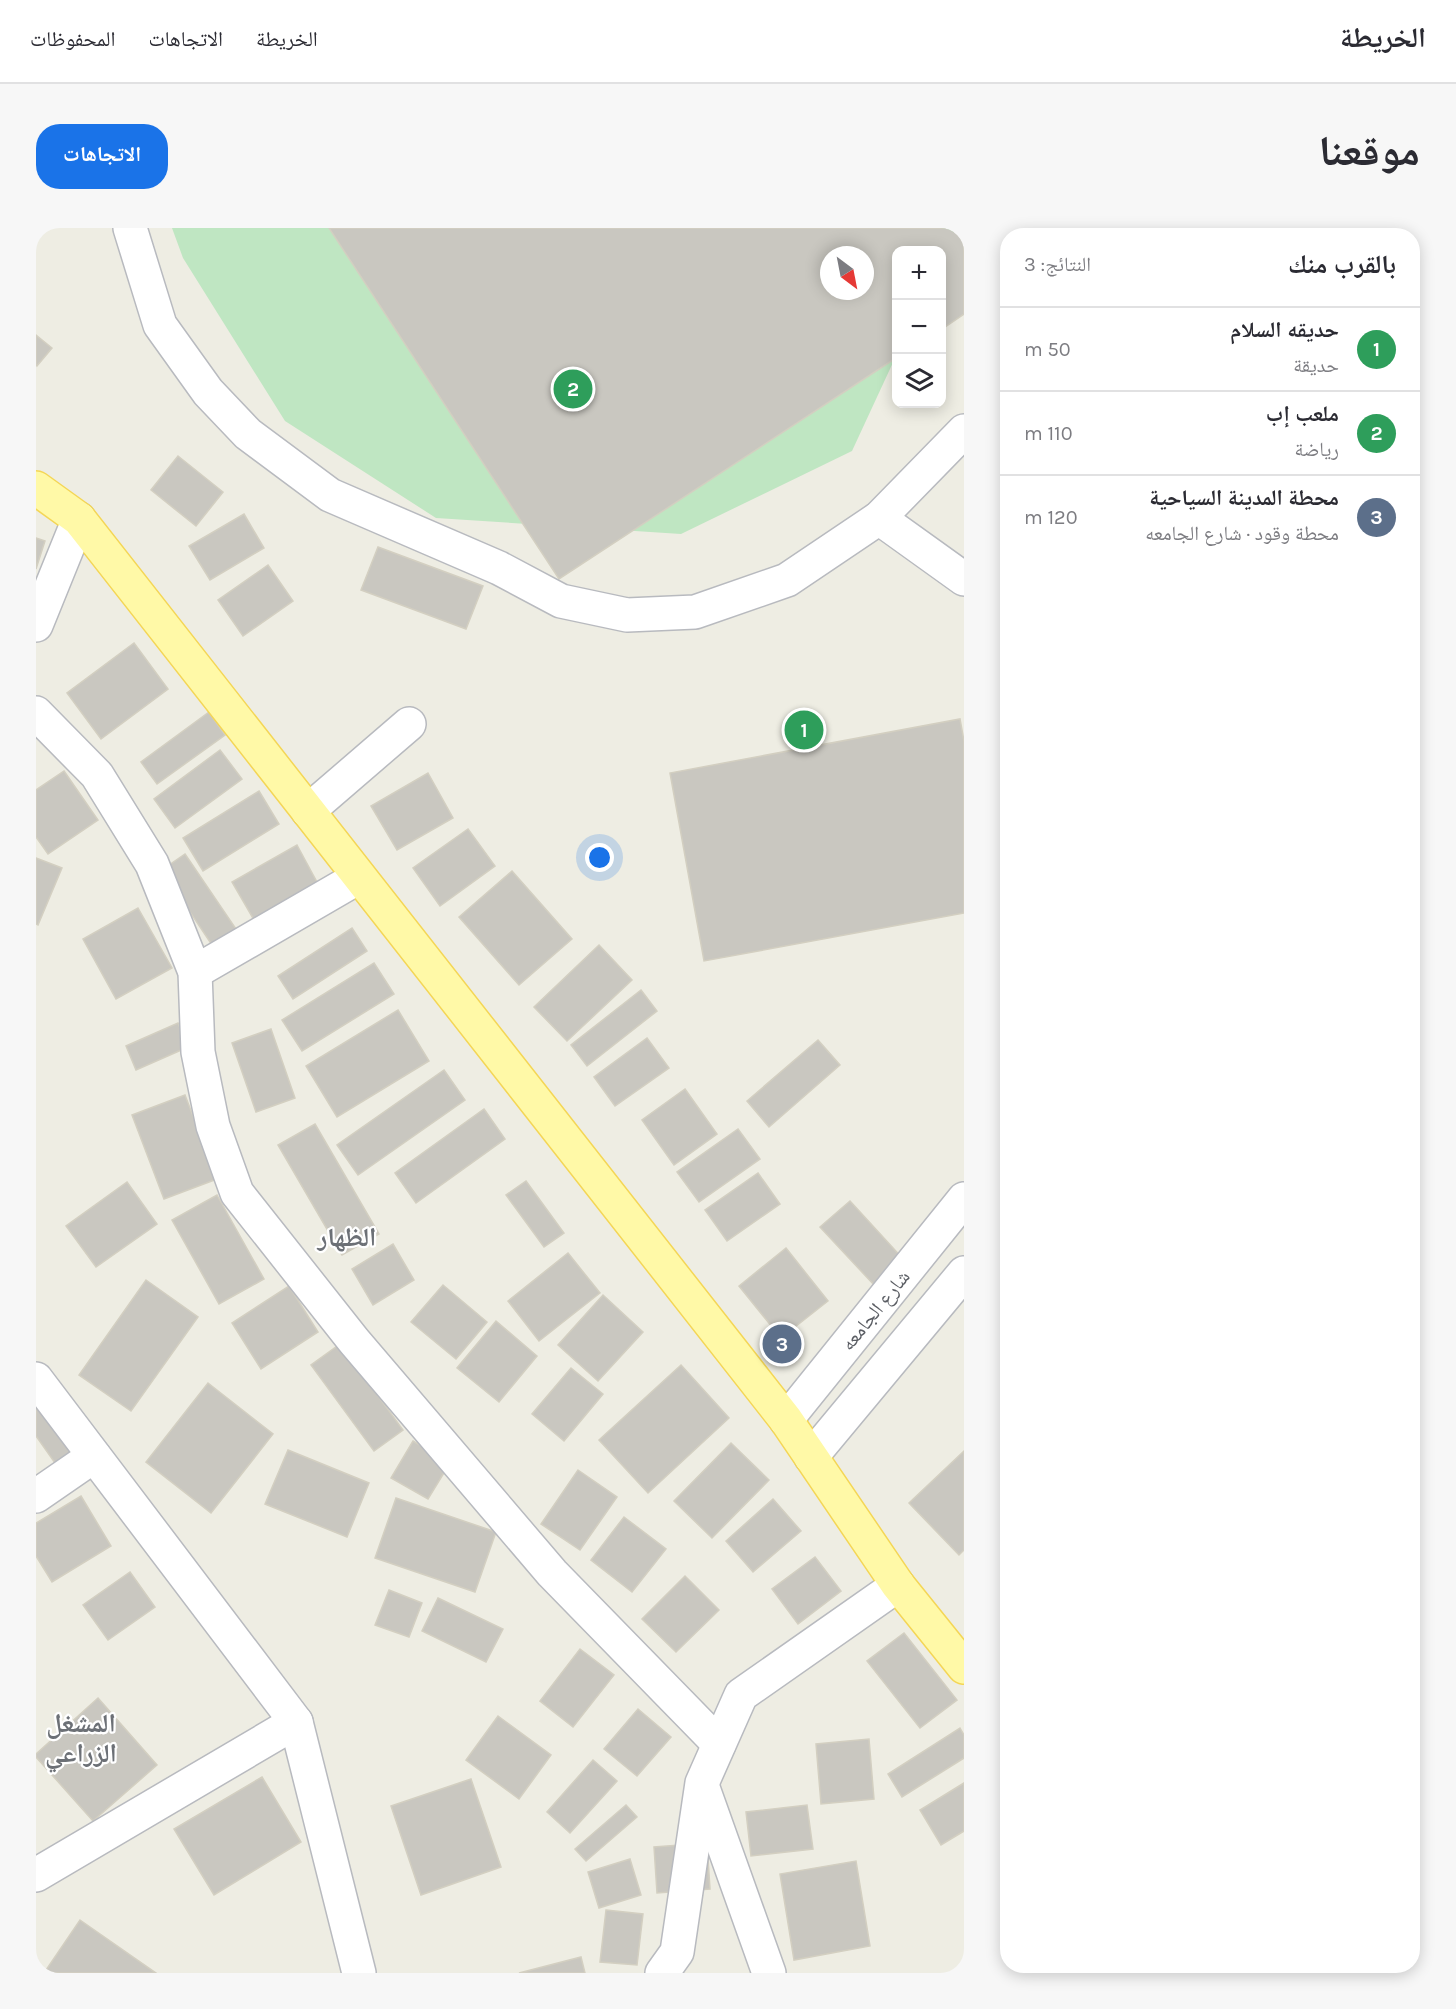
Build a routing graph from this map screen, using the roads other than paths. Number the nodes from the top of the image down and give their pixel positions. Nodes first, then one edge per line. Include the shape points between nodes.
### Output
1 (130, 228) edge
2 (964, 430) edge
3 (36, 488) edge
4 (879, 518) junction
5 (79, 519) junction
6 (964, 579) edge
7 (36, 625) edge
8 (36, 713) edge
9 (409, 724) dead end
10 (308, 811) junction
11 (359, 877) junction
12 (195, 972) junction
13 (964, 1198) edge
14 (964, 1273) edge
15 (36, 1379) edge
16 (786, 1420) junction
17 (94, 1456) junction
18 (811, 1457) junction
19 (36, 1496) edge
20 (898, 1585) junction
21 (964, 1667) edge
22 (296, 1722) junction
23 (719, 1744) junction
24 (702, 1784) junction
25 (36, 1875) edge
26 (358, 1973) edge
27 (662, 1973) edge
28 (769, 1973) edge

1 - 4 street via 160,325 208,392 248,434 330,495 499,568 561,601 627,615 695,612 786,580
2 - 4 street
3 - 5 main road
4 - 6 street
5 - 7 street
5 - 10 main road
8 - 12 street via 97,775 152,864
9 - 10 street
10 - 11 main road
11 - 12 street
11 - 16 main road
12 - 23 street via 198,1053 213,1126 237,1193 354,1341 552,1573
13 - 16 street, شارع الجامعه
14 - 18 street
15 - 17 street
16 - 18 main road
17 - 19 street
17 - 22 street
18 - 20 main road
20 - 21 main road
20 - 23 street via 741,1695
22 - 25 street
22 - 26 street
23 - 24 street
24 - 27 street via 677,1952
24 - 28 street

